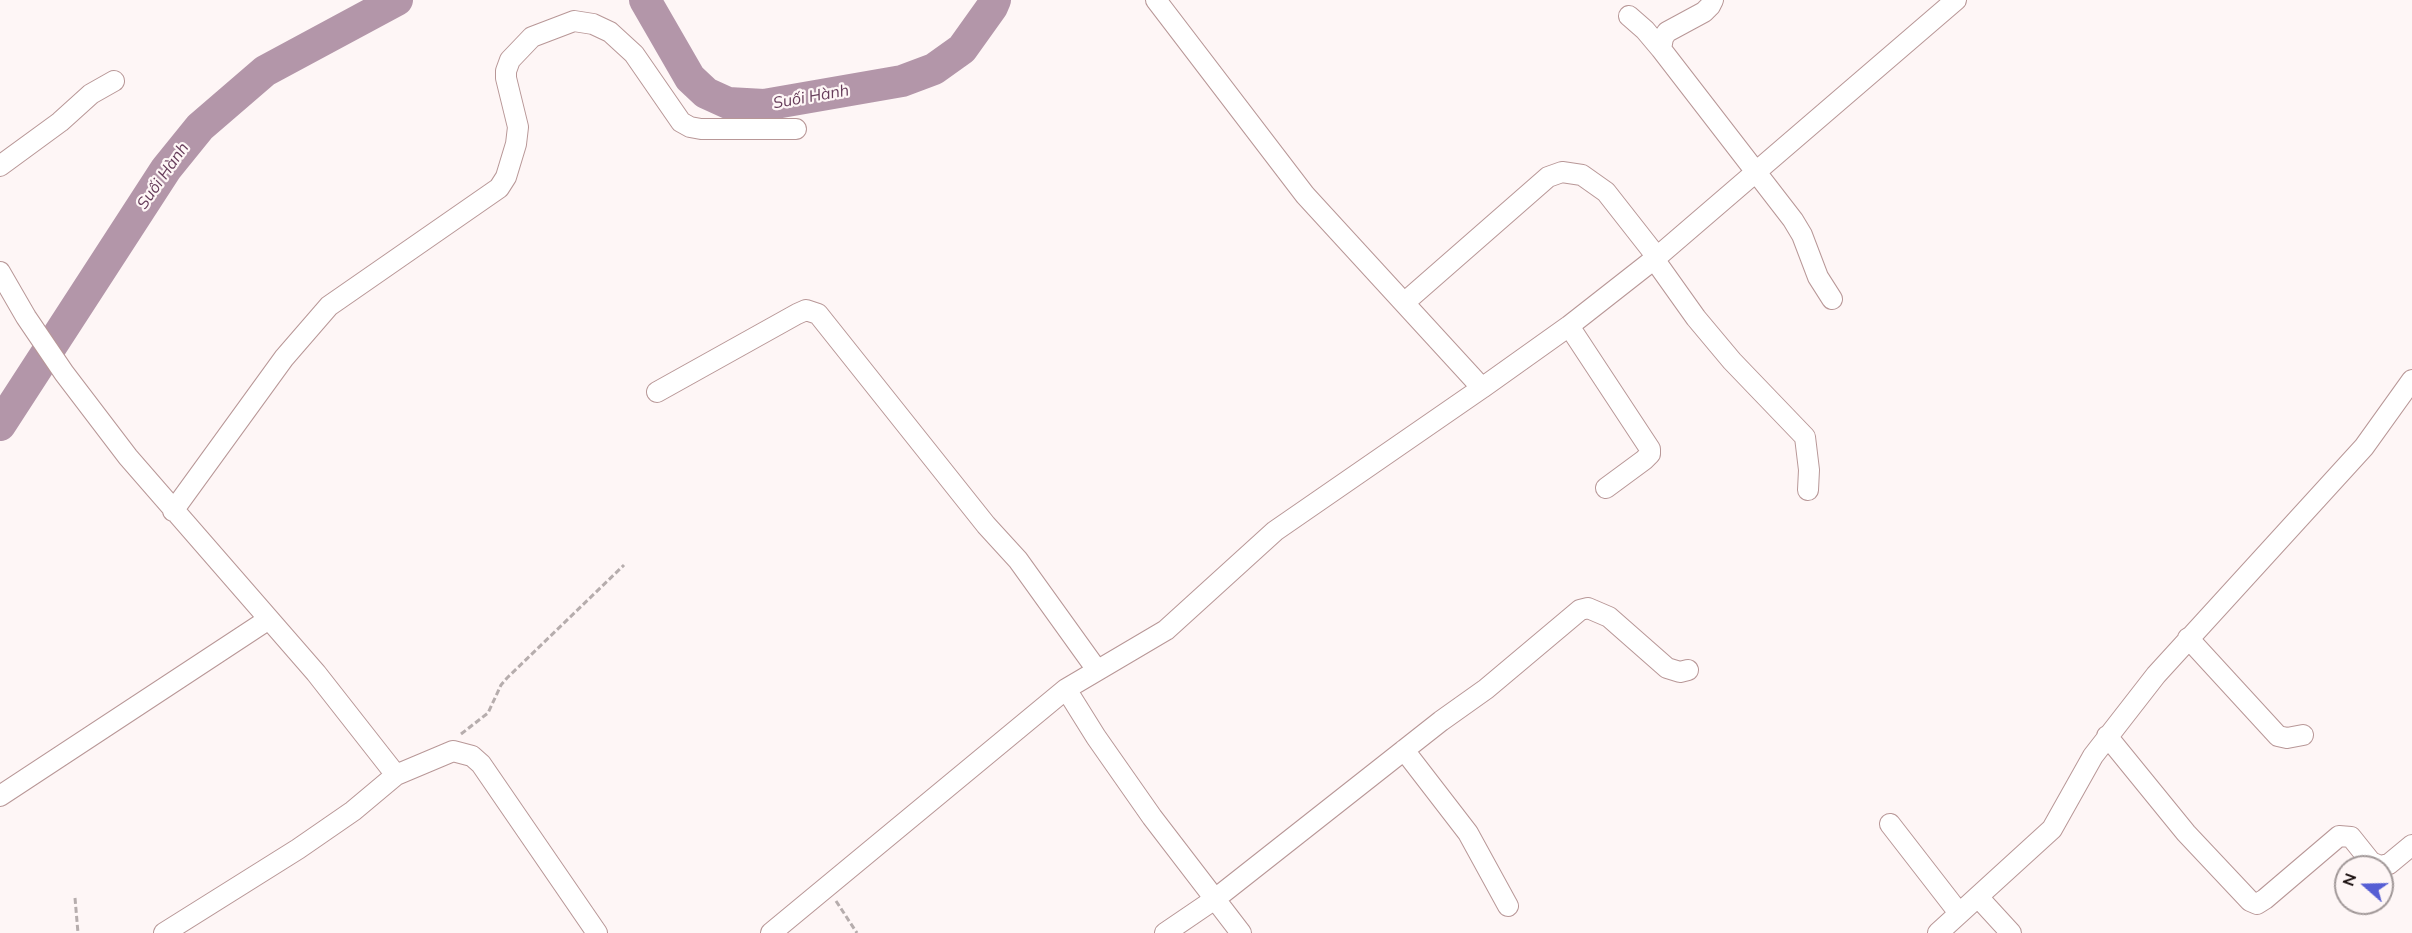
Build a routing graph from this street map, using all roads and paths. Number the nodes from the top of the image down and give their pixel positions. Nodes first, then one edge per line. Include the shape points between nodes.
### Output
1 (1156, 0) edge
2 (1713, 0) edge
3 (1956, 0) edge
4 (1629, 16) dead end
5 (1661, 49) junction
6 (114, 81) dead end
7 (796, 129) dead end
8 (0, 166) edge
9 (1757, 172) junction
10 (1655, 258) junction
11 (0, 272) edge
12 (1832, 299) dead end
13 (1404, 303) junction
14 (1569, 326) junction
15 (2412, 381) edge
16 (1482, 388) junction
17 (657, 392) dead end
18 (1606, 488) dead end
19 (1808, 490) dead end
20 (173, 511) junction
21 (624, 565) dead end
22 (269, 619) junction
23 (2188, 638) junction
24 (1097, 670) junction
25 (1688, 670) dead end
26 (1066, 689) junction
27 (2303, 735) dead end
28 (2107, 736) junction
29 (1404, 750) junction
30 (453, 752) junction
31 (396, 775) junction
32 (0, 796) edge
33 (1890, 824) dead end
34 (2412, 845) edge
35 (825, 888) junction
36 (1978, 897) junction
37 (75, 898) dead end
38 (1215, 899) junction
39 (1508, 906) dead end
40 (1959, 913) junction
41 (78, 933) edge
42 (164, 933) edge
43 (597, 933) edge
44 (771, 933) edge
45 (857, 933) edge
46 (1165, 933) edge
47 (1241, 933) edge
48 (1938, 933) edge
49 (2011, 933) edge

1 - 13 street via 1305,195
2 - 5 street via 1704,12 1667,32
3 - 9 street
4 - 5 street
5 - 9 street
6 - 8 street via 91,94
7 - 20 street via 690,127 681,122 634,54 610,32 574,21 532,37 510,60 506,71 518,127 506,177 499,188 329,306 284,358
9 - 10 street
9 - 12 street via 1802,235 1818,277
10 - 13 street via 1606,192 1582,175 1562,172 1548,177
10 - 14 street
10 - 19 street via 1696,318 1732,361 1805,437
11 - 20 street via 64,373
13 - 16 street
14 - 16 street
14 - 18 street via 1650,449 1644,460
15 - 23 street via 2364,447
16 - 24 street via 1275,531 1166,630
17 - 24 street via 797,314 806,310 818,314 1018,560
20 - 22 street
21 - 30 path via 507,678 491,710 459,735
22 - 31 street
22 - 32 street
23 - 27 street via 2278,736
23 - 28 street
24 - 26 street
25 - 29 street via 1667,668 1609,617 1588,608 1580,610 1520,662
26 - 35 street
26 - 38 street via 1152,817
28 - 34 street via 2186,833 2257,904 2339,836 2351,837 2371,862 2380,866 2389,864
28 - 36 street via 2052,829
29 - 38 street
29 - 39 street via 1468,832
30 - 31 street
30 - 43 street via 472,756 481,764
31 - 42 street via 298,849
33 - 40 street
35 - 44 street
35 - 45 path
36 - 40 street
36 - 49 street
37 - 41 path
38 - 46 street
38 - 47 street
40 - 48 street

